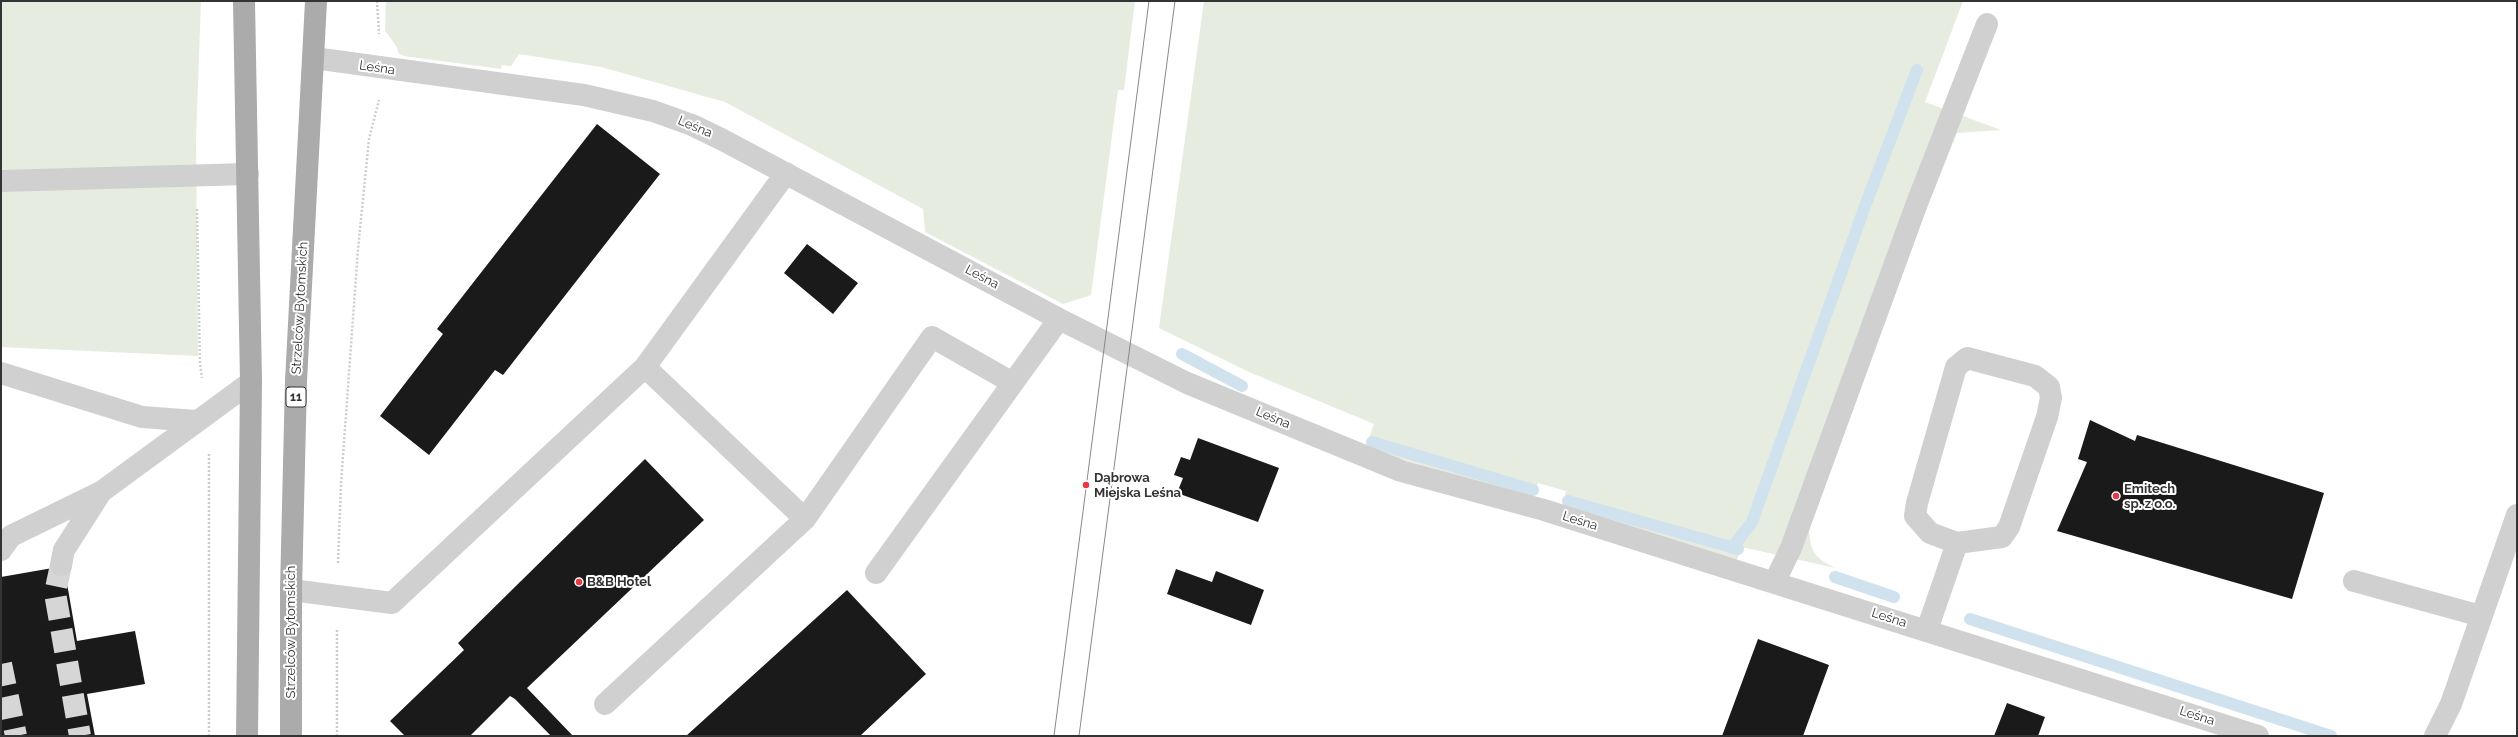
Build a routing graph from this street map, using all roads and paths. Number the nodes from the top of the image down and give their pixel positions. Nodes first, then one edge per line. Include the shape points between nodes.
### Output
1 (244, 1) edge
2 (316, 1) edge
3 (377, 1) edge
4 (1988, 24) dead end
5 (314, 58) junction
6 (384, 69) junction
7 (786, 173) junction
8 (248, 174) junction
9 (214, 175) junction
10 (1, 181) edge
11 (1059, 319) junction
12 (645, 367) junction
13 (1, 372) edge
14 (251, 382) junction
15 (1013, 383) junction
16 (202, 417) junction
17 (101, 492) junction
18 (2517, 515) edge
19 (805, 519) junction
20 (1957, 543) junction
21 (1, 550) edge
22 (60, 565) tunnel mouth
23 (876, 573) dead end
24 (2354, 581) dead end
25 (1775, 582) junction
26 (291, 590) junction
27 (337, 597) junction
28 (2481, 616) junction
29 (1928, 630) junction
30 (605, 704) dead end
31 (209, 736) edge
32 (248, 736) edge
33 (290, 736) edge
34 (337, 736) edge
35 (2258, 736) edge
36 (2435, 736) edge

1 - 8 main road
2 - 5 main road, Strzelców Bytomskich / 11
3 - 6 path
4 - 25 street via 1917,203 1794,541
5 - 6 street, Leśna
5 - 26 main road, Strzelców Bytomskich / 11 via 296,381
6 - 7 street, Leśna via 584,95 652,111 692,125
6 - 27 path via 376,113 368,139 358,249 341,484
7 - 11 street, Leśna
7 - 12 street
8 - 9 street
8 - 14 main road
9 - 10 street
9 - 16 path via 197,204
11 - 15 street
11 - 25 street, Leśna via 1187,382 1401,471 1544,510
12 - 19 street
12 - 27 street via 392,604
13 - 16 street via 142,417
14 - 16 street
14 - 32 main road
15 - 19 street via 932,337
15 - 23 street
16 - 17 street
16 - 31 path
17 - 21 street via 11,536
17 - 22 street via 64,550
18 - 28 street
19 - 30 street
20 - 20 street via 2002,537 2009,528 2047,417 2051,398 2049,387 2035,376 1967,358 1956,367 1917,503 1916,516 1930,533
20 - 29 street
24 - 28 street
25 - 29 street, Leśna
26 - 27 street
26 - 33 main road, Strzelców Bytomskich / 11
27 - 34 path
28 - 36 street via 2451,704
29 - 35 street, Leśna

